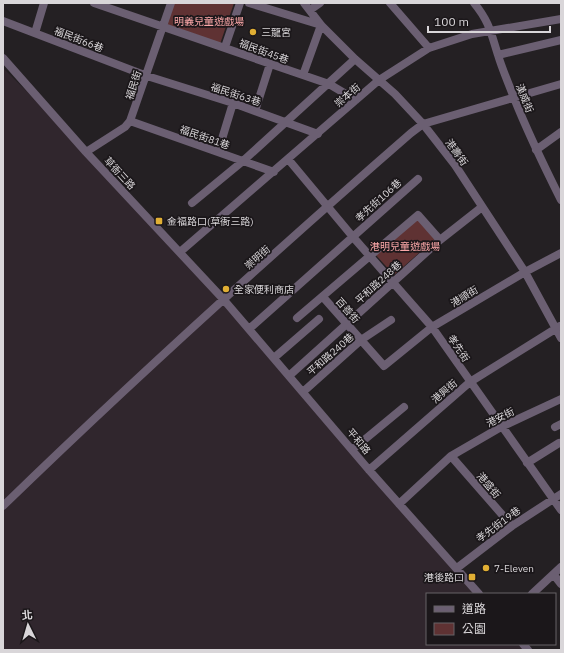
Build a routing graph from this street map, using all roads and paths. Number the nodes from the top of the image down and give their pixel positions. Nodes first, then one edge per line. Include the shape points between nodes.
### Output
1 (44, 3) edge
2 (94, 3) edge
3 (171, 3) edge
4 (240, 3) edge
5 (249, 3) edge
6 (304, 3) edge
7 (320, 3) edge
8 (390, 3) edge
9 (474, 3) edge
10 (310, 10) junction
11 (561, 19) edge
12 (3, 21) edge
13 (322, 25) junction
14 (163, 27) junction
15 (492, 30) junction
16 (35, 33) junction
17 (561, 40) edge
18 (225, 47) junction
19 (429, 48) junction
20 (498, 55) junction
21 (3, 58) edge
22 (356, 59) junction
23 (270, 64) junction
24 (303, 75) junction
25 (147, 76) junction
26 (379, 80) junction
27 (328, 84) junction
28 (561, 84) edge
29 (514, 98) junction
30 (356, 100) junction
31 (233, 103) junction
32 (255, 111) junction
33 (130, 121) junction
34 (286, 122) junction
35 (423, 124) junction
36 (561, 132) edge
37 (318, 134) junction
38 (536, 150) junction
39 (86, 152) junction
40 (218, 152) junction
41 (288, 159) junction
42 (243, 161) junction
43 (274, 172) junction
44 (418, 179) dead end
45 (561, 200) edge
46 (192, 202) dead end
47 (328, 205) junction
48 (482, 207) junction
49 (353, 237) junction
50 (440, 240) junction
51 (180, 252) junction
52 (561, 253) edge
53 (369, 256) junction
54 (525, 272) junction
55 (393, 282) junction
56 (323, 297) junction
57 (224, 300) junction
58 (297, 318) dead end
59 (319, 319) dead end
60 (391, 320) dead end
61 (348, 324) junction
62 (432, 327) junction
63 (559, 327) edge
64 (249, 329) junction
65 (561, 338) edge
66 (362, 340) junction
67 (275, 358) junction
68 (384, 366) joint
69 (290, 375) junction
70 (470, 382) junction
71 (304, 391) junction
72 (561, 398) edge
73 (404, 406) dead end
74 (501, 427) junction
75 (559, 443) dead end
76 (352, 450) junction
77 (451, 456) junction
78 (527, 463) junction
79 (369, 470) junction
80 (561, 494) edge
81 (553, 499) junction
82 (399, 504) junction
83 (3, 506) edge
84 (561, 510) edge
85 (512, 526) junction
86 (457, 568) junction
87 (561, 568) edge
88 (554, 575) junction
89 (561, 584) edge
90 (479, 593) edge
91 (533, 593) edge

1 - 16 street
2 - 14 street, 福民街45巷
3 - 14 street, 福民街
4 - 18 street
5 - 13 street
6 - 10 street, 港壽街
7 - 10 street
8 - 19 street
9 - 15 street, 漢威街
10 - 13 street, 港壽街
11 - 15 street, 崇本街
12 - 16 street, 福民街66巷
13 - 22 street, 港壽街
13 - 24 street
14 - 18 street, 福民街45巷
14 - 25 street, 福民街
15 - 19 street, 崇本街
15 - 20 street, 漢威街
16 - 25 street, 福民街66巷
17 - 20 street
18 - 23 street, 福民街45巷
19 - 26 street, 崇本街
20 - 29 street, 漢威街
21 - 39 street, 草衙三路
22 - 26 street, 港壽街
22 - 27 street
23 - 24 street, 福民街45巷
23 - 32 street
24 - 27 street, 福民街45巷
25 - 31 street, 福民街63巷
25 - 33 street, 福民街
26 - 30 street, 崇本街
26 - 35 street, 港壽街
27 - 30 street, 福民街45巷
27 - 34 street
28 - 29 street, 崇明街
29 - 35 street, 崇明街
29 - 38 street, 漢威街
30 - 37 street, 崇本街
31 - 32 street, 福民街63巷
31 - 40 street
32 - 34 street, 福民街63巷
33 - 39 street, 福民街 via 126,127
33 - 40 street, 福民街81巷
34 - 37 street, 福民街63巷
34 - 42 street
35 - 47 street, 崇明街
35 - 48 street, 港壽街 via 455,165
36 - 38 street
37 - 41 street, 崇本街
38 - 45 street, 漢威街
39 - 51 street, 草衙三路
40 - 42 street, 福民街81巷
41 - 43 street, 崇本街
41 - 47 street, 孝先街
42 - 43 street, 福民街81巷
42 - 46 street
43 - 51 street, 崇本街
44 - 49 street, 孝先街106巷
47 - 49 street, 孝先街
47 - 57 street, 崇明街
48 - 50 street, 平和路248巷
48 - 54 street, 港壽街
49 - 53 street, 孝先街
49 - 64 street, 孝先街106巷
50 - 53 street, 百善街 via 418,215
50 - 55 street, 平和路248巷
51 - 57 street, 草衙三路
52 - 54 street, 港順街
53 - 55 street, 孝先街
53 - 56 street, 百善街
54 - 62 street, 港順街
54 - 63 street, 港壽街
55 - 61 street, 平和路248巷
55 - 62 street, 孝先街
56 - 58 street
56 - 61 street, 百善街
57 - 64 street, 平和路
57 - 83 street, 崇明街
59 - 67 street
60 - 66 street, 平和路240巷
61 - 66 street, 百善街
61 - 69 street, 平和路248巷
62 - 68 street, 港順街
62 - 70 street, 孝先街
63 - 65 street, 港壽街
63 - 70 street, 港興街
64 - 67 street, 平和路
66 - 68 street, 百善街
66 - 71 street, 平和路240巷
67 - 69 street, 平和路
69 - 71 street, 平和路
70 - 74 street, 孝先街
70 - 79 street, 港興街
71 - 76 street, 平和路
72 - 74 street, 港安街
73 - 76 street
74 - 77 street, 港安街
74 - 78 street, 孝先街
75 - 78 street
76 - 79 street, 平和路
77 - 82 street, 港安街
77 - 85 street, 港盛街
78 - 81 street, 孝先街
79 - 82 street, 平和路
80 - 81 street, 孝先街19巷
81 - 84 street, 孝先街
81 - 85 street, 孝先街19巷
82 - 86 street, 平和路
85 - 86 street, 孝先街19巷
86 - 90 street, 平和路
87 - 88 street
88 - 89 street
88 - 91 street

